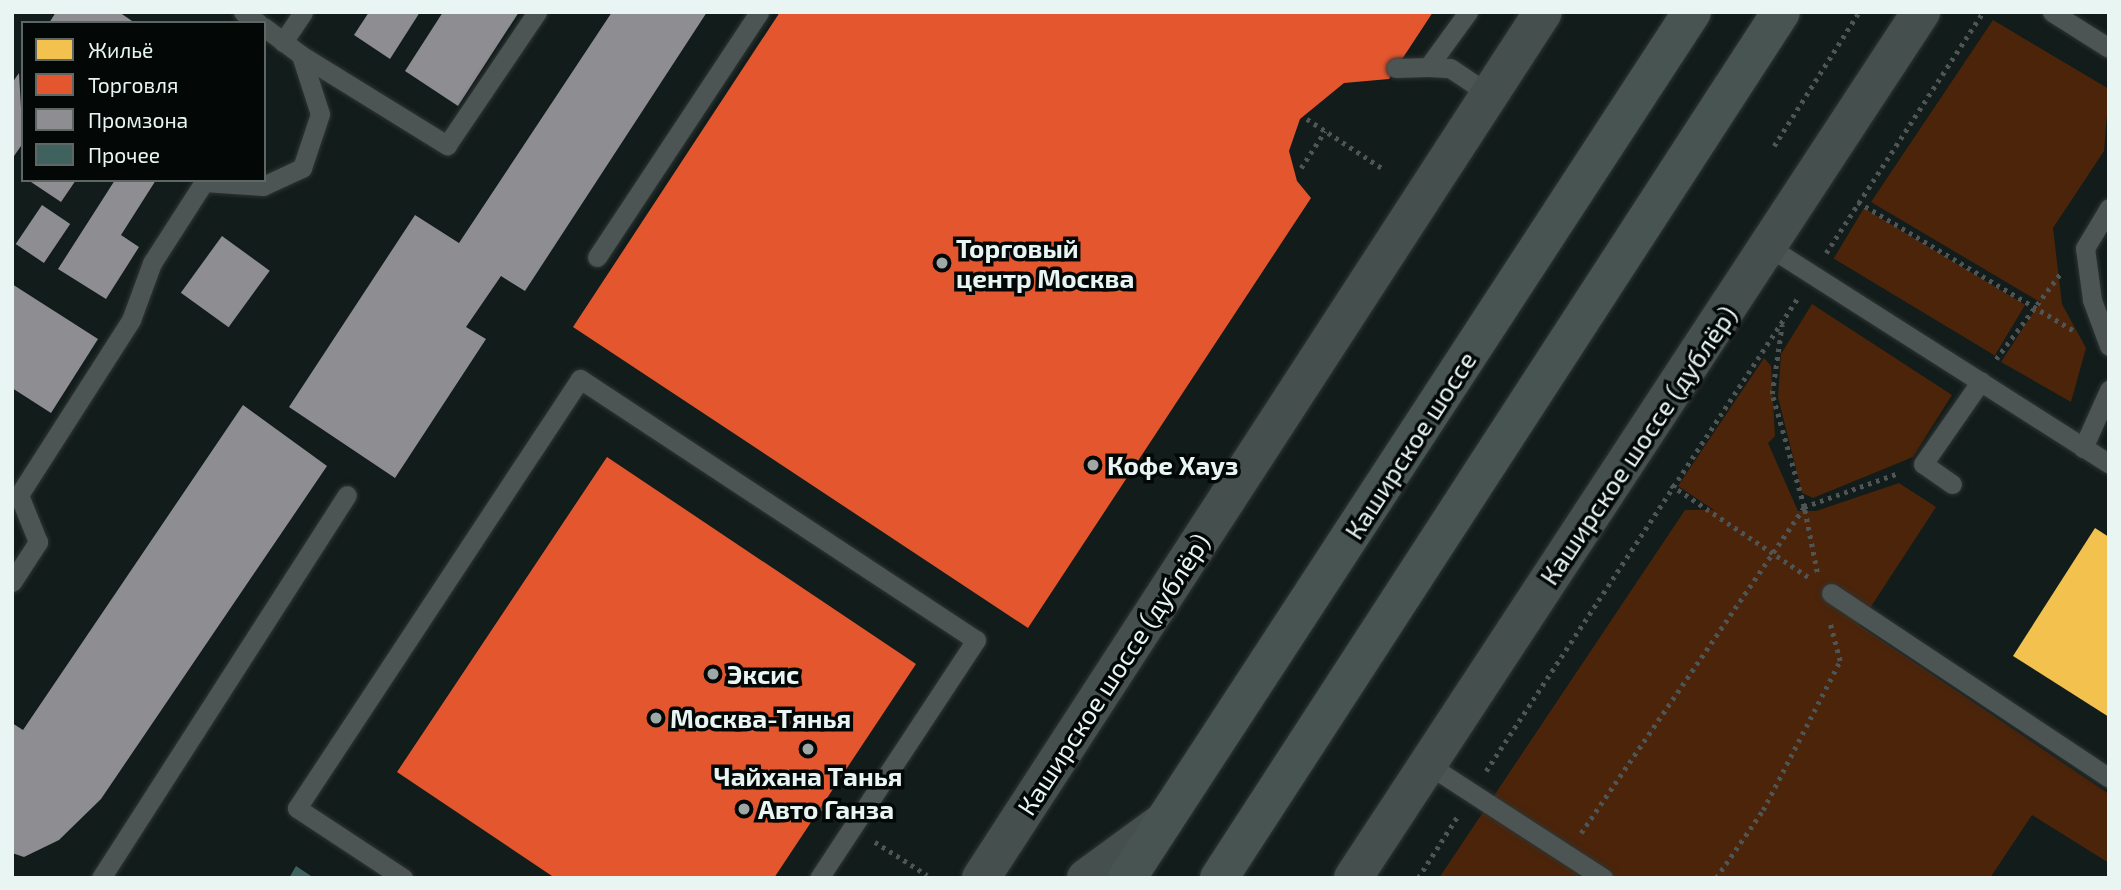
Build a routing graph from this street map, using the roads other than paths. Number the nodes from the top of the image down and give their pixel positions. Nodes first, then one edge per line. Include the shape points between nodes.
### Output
1 (303, 12) edge
2 (537, 12) edge
3 (759, 12) edge
4 (1468, 12) edge
5 (1543, 12) edge
6 (1692, 12) edge
7 (1781, 12) edge
8 (1921, 12) edge
9 (2052, 12) edge
10 (266, 29) edge
11 (283, 42) junction
12 (2109, 48) edge
13 (300, 55) junction
14 (1428, 67) junction
15 (1396, 68) dead end
16 (1489, 94) junction
17 (2109, 208) edge
18 (1769, 247) junction
19 (597, 257) dead end
20 (2109, 346) edge
21 (1986, 373) junction
22 (2109, 390) edge
23 (2083, 448) junction
24 (2109, 464) edge
25 (1952, 484) dead end
26 (347, 495) dead end
27 (12, 582) edge
28 (1826, 589) road end
29 (1427, 764) junction
30 (2109, 778) edge
31 (1165, 820) junction
32 (100, 878) edge
33 (402, 878) edge
34 (818, 878) edge
35 (981, 878) edge
36 (1086, 878) edge
37 (1127, 878) edge
38 (1219, 878) edge
39 (1353, 878) edge
40 (1603, 878) edge

1 - 11 lane
2 - 13 lane via 447,145
3 - 19 lane
4 - 14 lane
5 - 16 main road, Каширское шоссе (дублёр)
6 - 31 main road, Каширское шоссе
7 - 38 main road
8 - 18 main road, Каширское шоссе (дублёр)
9 - 12 lane
10 - 11 lane
11 - 13 lane
13 - 27 lane via 320,114 302,168 263,186 204,182 152,263 131,320 19,495 38,542
14 - 15 lane
14 - 16 lane via 1450,68
16 - 35 main road, Каширское шоссе (дублёр)
17 - 20 lane via 2085,247 2092,300
18 - 21 lane via 1810,278
18 - 29 main road, Каширское шоссе (дублёр)
21 - 23 lane
21 - 25 lane via 1923,464
22 - 23 lane
23 - 24 lane
26 - 32 lane
28 - 30 lane
29 - 39 main road, Каширское шоссе (дублёр)
29 - 40 lane
31 - 36 main road
31 - 37 main road, Каширское шоссе
33 - 34 lane via 297,808 580,379 976,640

